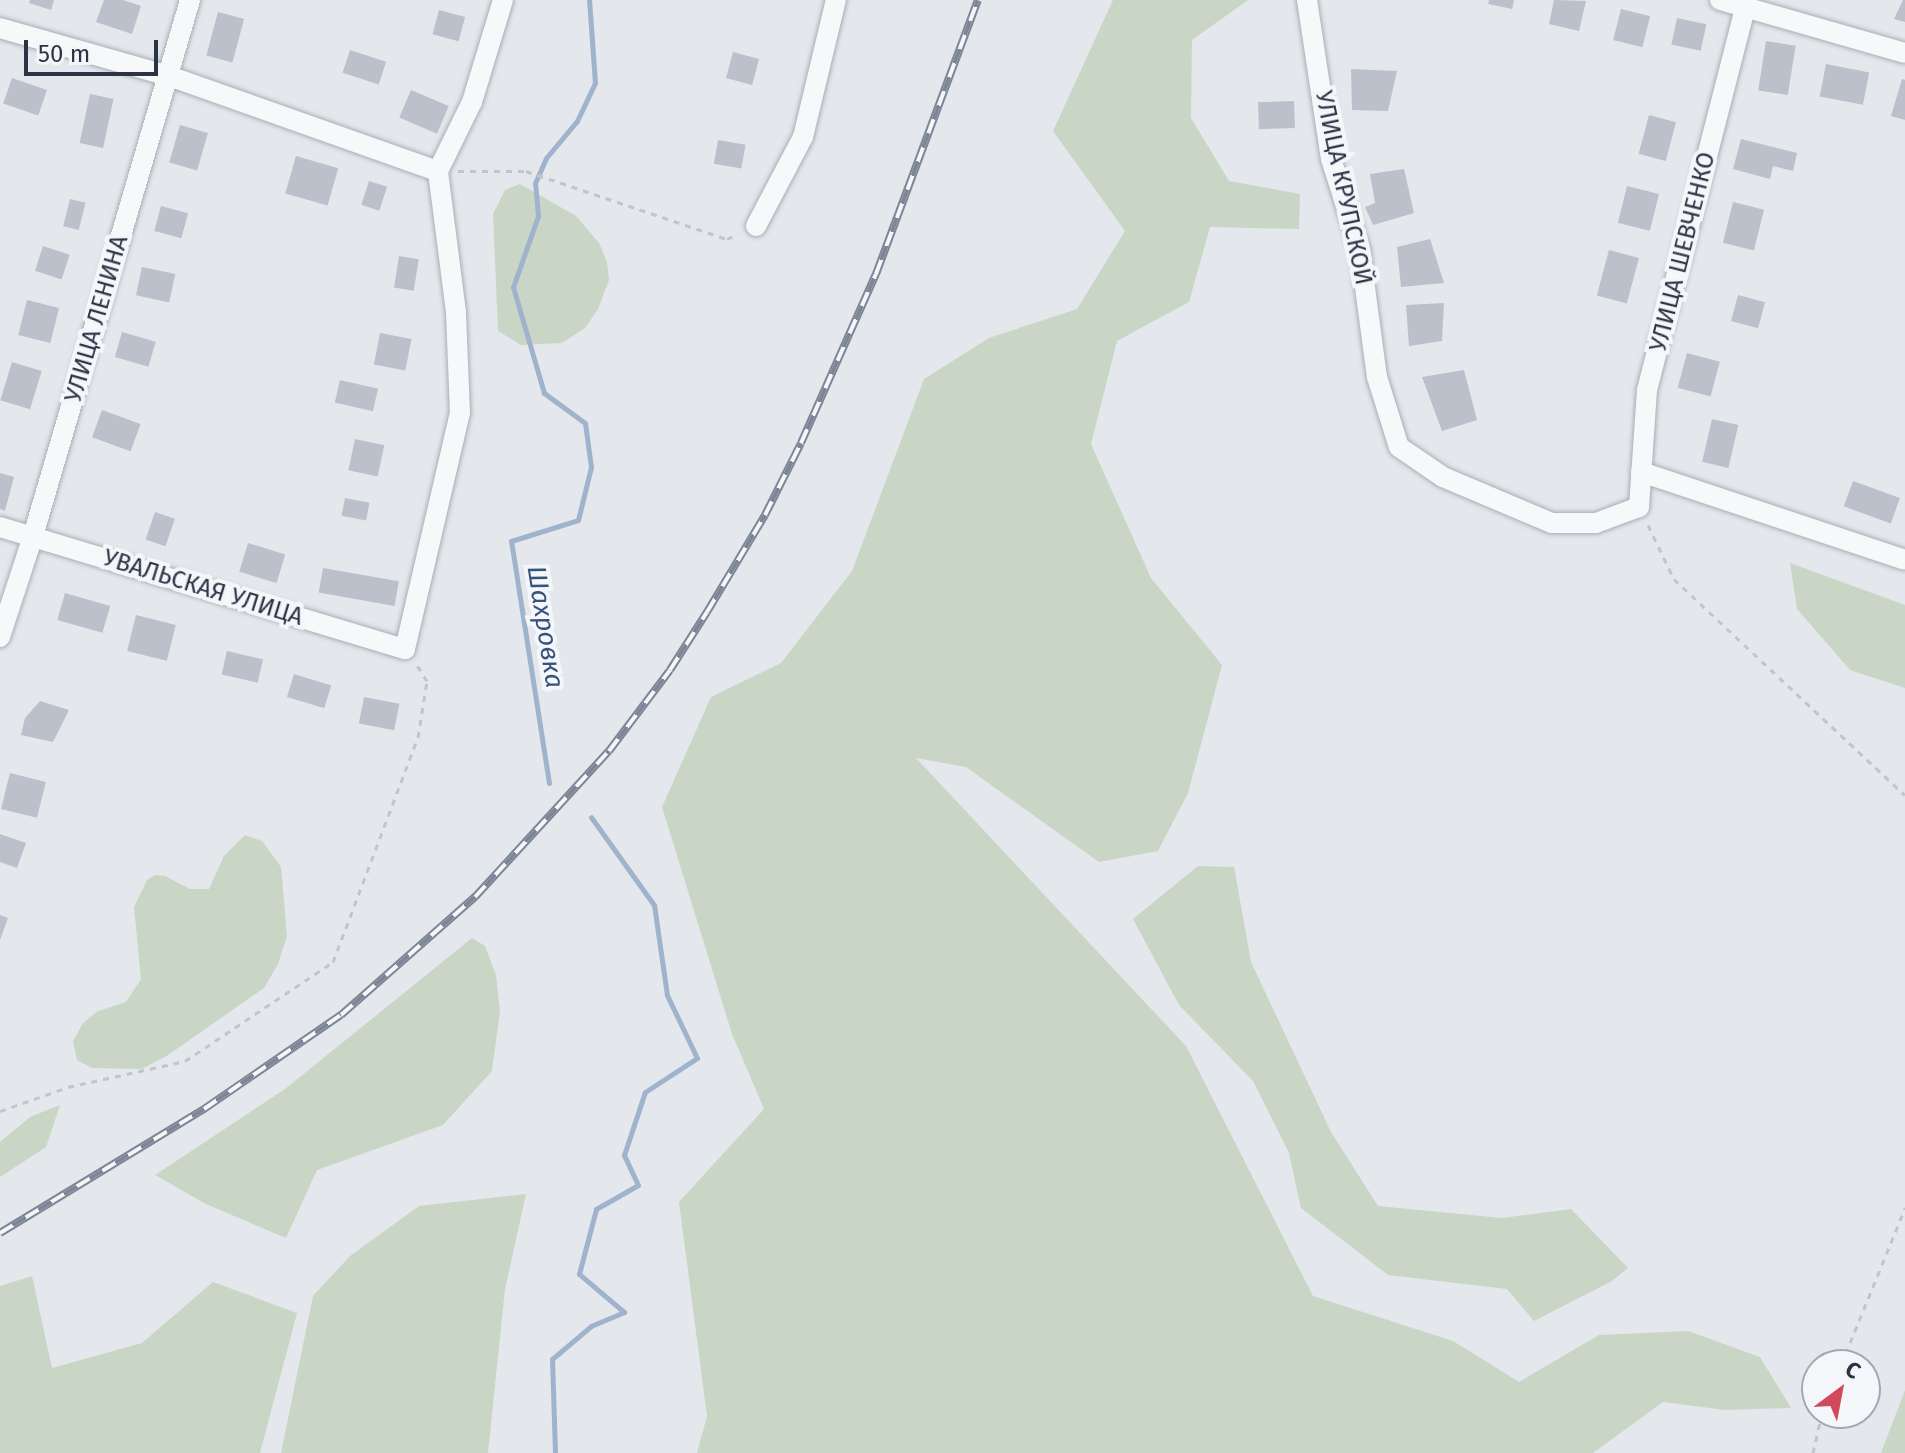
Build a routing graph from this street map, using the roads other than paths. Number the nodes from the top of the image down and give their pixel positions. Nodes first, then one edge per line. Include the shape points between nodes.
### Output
1 (190, 0) edge
2 (503, 0) edge
3 (836, 0) edge
4 (1307, 0) edge
5 (1720, 0) edge
6 (1746, 4) edge
7 (0, 28) edge
8 (1905, 53) edge
9 (169, 76) junction
10 (438, 171) junction
11 (756, 226) road end
12 (1641, 472) junction
13 (1639, 507) joint
14 (0, 527) edge
15 (33, 536) junction
16 (1905, 560) edge
17 (0, 637) edge

1 - 9 street, УЛИЦА ЛЕНИНА
2 - 10 street via 472,102
3 - 11 street via 803,137
4 - 13 street, УЛИЦА КРУПСКОЙ via 1331,159 1360,250 1377,377 1399,447 1443,477 1552,523 1596,523
5 - 6 street
6 - 8 street
6 - 12 street, УЛИЦА ШЕВЧЕНКО via 1647,390
7 - 9 street
9 - 10 street
9 - 15 street, УЛИЦА ЛЕНИНА
10 - 15 street, УВАЛЬСКАЯ УЛИЦА via 456,312 460,413 405,649
12 - 13 street, УЛИЦА ШЕВЧЕНКО
12 - 16 street
14 - 15 street, УВАЛЬСКАЯ УЛИЦА
15 - 17 street, УЛИЦА ЛЕНИНА

